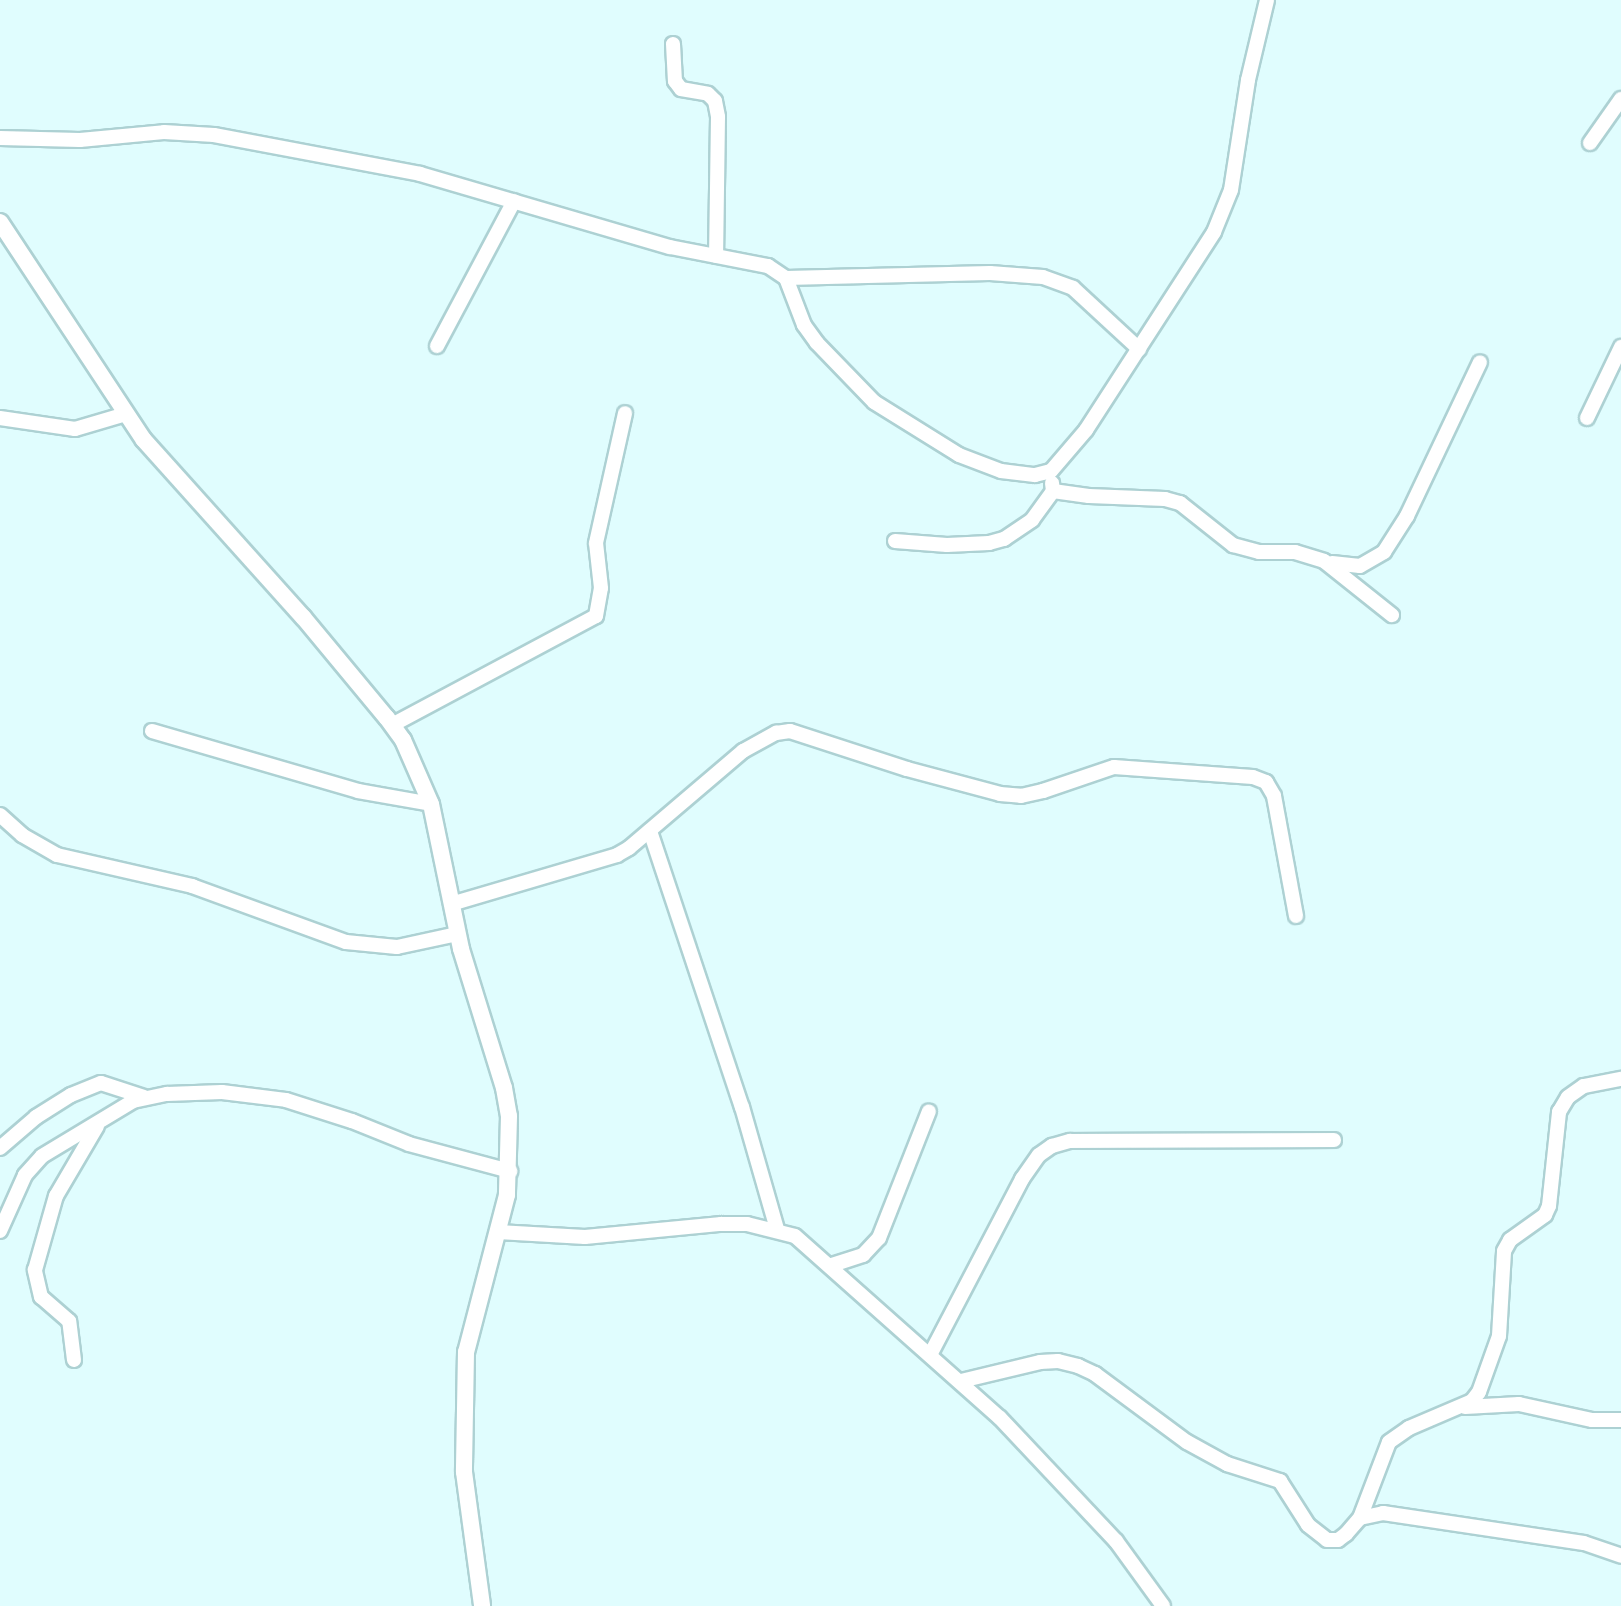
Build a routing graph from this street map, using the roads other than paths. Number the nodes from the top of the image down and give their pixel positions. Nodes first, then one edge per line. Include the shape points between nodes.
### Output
1 (1267, 0) edge
2 (673, 44) dead end
3 (1621, 99) edge
4 (0, 138) edge
5 (1590, 143) dead end
6 (514, 201) junction
7 (0, 222) edge
8 (716, 256) junction
9 (786, 278) junction
10 (437, 346) dead end
11 (1621, 347) edge
12 (1139, 349) junction
13 (1480, 362) dead end
14 (625, 413) dead end
15 (126, 414) junction
16 (0, 418) edge
17 (1587, 418) dead end
18 (1051, 471) junction
19 (1053, 491) junction
20 (895, 541) dead end
21 (1324, 561) junction
22 (1392, 615) dead end
23 (392, 725) junction
24 (152, 731) dead end
25 (431, 804) junction
26 (0, 815) edge
27 (650, 831) junction
28 (451, 904) junction
29 (1296, 916) dead end
30 (457, 934) junction
31 (1621, 1079) edge
32 (144, 1097) junction
33 (929, 1111) dead end
34 (99, 1122) junction
35 (1334, 1140) dead end
36 (0, 1148) edge
37 (510, 1171) junction
38 (777, 1229) junction
39 (0, 1231) edge
40 (498, 1232) junction
41 (832, 1265) junction
42 (930, 1355) junction
43 (74, 1360) dead end
44 (961, 1381) junction
45 (1461, 1407) junction
46 (1621, 1420) edge
47 (1360, 1518) junction
48 (1621, 1556) edge
49 (487, 1605) edge
50 (1163, 1606) edge

1 - 12 street via 1231,190 1214,232
2 - 8 street via 675,81 681,89 708,94 715,101
3 - 5 street
4 - 6 street via 214,135 363,161
6 - 8 street
6 - 10 street
7 - 15 street
8 - 9 street via 768,266
9 - 12 street via 990,273 1043,277 1073,288
9 - 18 street via 804,325 874,402 959,455 1018,475
11 - 17 street
12 - 18 street via 1086,430
13 - 21 street via 1407,516 1384,552 1360,566
14 - 23 street via 596,543 601,588 596,616
15 - 16 street via 75,429
15 - 23 street
18 - 19 street
19 - 20 street via 1032,520 1004,539 947,545
19 - 21 street via 1173,500 1233,545
21 - 22 street
23 - 25 street
24 - 25 street via 358,791
25 - 28 street
26 - 30 street via 57,855 192,886 346,942 397,947
27 - 28 street via 617,855
27 - 29 street via 743,751 790,731 1000,794 1043,791 1114,767 1253,777 1266,782 1274,796
27 - 38 street
28 - 30 street
30 - 37 street via 504,1088
31 - 45 street via 1584,1086 1559,1112 1549,1206 1504,1251 1499,1336 1486,1380
32 - 34 street
32 - 36 street via 115,1085 92,1086 36,1117
32 - 37 street via 222,1092 286,1100 409,1144
33 - 41 street via 879,1238 863,1255
34 - 39 street via 61,1142 25,1175
34 - 43 street via 56,1196 35,1270 41,1297 69,1321
35 - 42 street via 1070,1141 1052,1146 1022,1179
37 - 40 street
38 - 40 street via 721,1224 585,1237
38 - 41 street via 795,1236
40 - 49 street via 472,1320 464,1382 464,1472
41 - 42 street
42 - 44 street
44 - 47 street via 1040,1362 1078,1366 1187,1442 1227,1464 1280,1481 1319,1536 1338,1540
44 - 50 street via 1116,1541
45 - 46 street via 1519,1404 1592,1420
45 - 47 street via 1389,1442
47 - 48 street via 1383,1513 1444,1521 1584,1543

